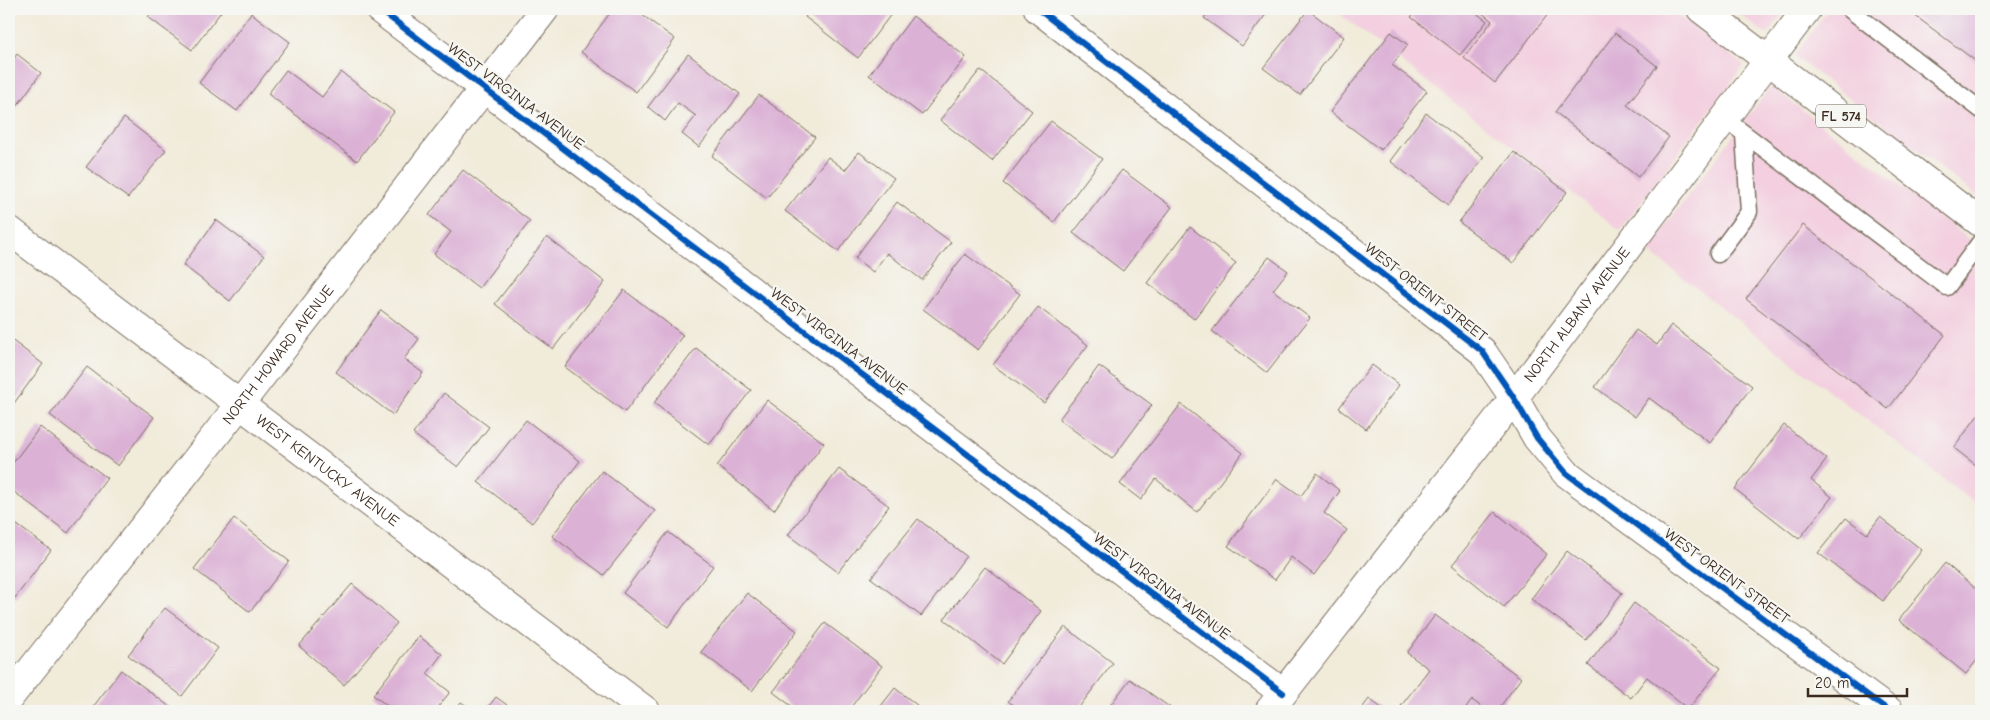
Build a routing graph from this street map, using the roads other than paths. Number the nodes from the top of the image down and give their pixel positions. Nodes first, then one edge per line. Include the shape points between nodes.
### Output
1 (380, 9) edge
2 (546, 9) edge
3 (1038, 9) edge
4 (1701, 9) edge
5 (1807, 9) edge
6 (1849, 9) edge
7 (1769, 61) junction
8 (484, 88) junction
9 (1981, 110) edge
10 (1734, 127) junction
11 (1981, 223) edge
12 (9, 230) edge
13 (1981, 241) edge
14 (1718, 254) dead end
15 (1514, 398) junction
16 (240, 404) junction
17 (9, 698) edge
18 (1276, 702) edge
19 (646, 711) edge
20 (1889, 711) edge

1 - 8 street, WEST VIRGINIA AVENUE
2 - 8 street, NORTH HOWARD AVENUE
3 - 15 street, WEST ORIENT STREET via 1482,351
4 - 7 street, FL 574
5 - 7 street, NORTH ALBANY AVENUE
6 - 9 lane
7 - 10 street, NORTH ALBANY AVENUE
7 - 11 street, FL 574
8 - 16 street, NORTH HOWARD AVENUE
8 - 18 street, WEST VIRGINIA AVENUE
10 - 13 lane via 1948,287
10 - 14 lane via 1749,212
10 - 15 street, NORTH ALBANY AVENUE
12 - 16 street, WEST KENTUCKY AVENUE
15 - 18 street, NORTH ALBANY AVENUE
15 - 20 street, WEST ORIENT STREET via 1537,438 1566,472
16 - 17 street, NORTH HOWARD AVENUE
16 - 19 street, WEST KENTUCKY AVENUE

